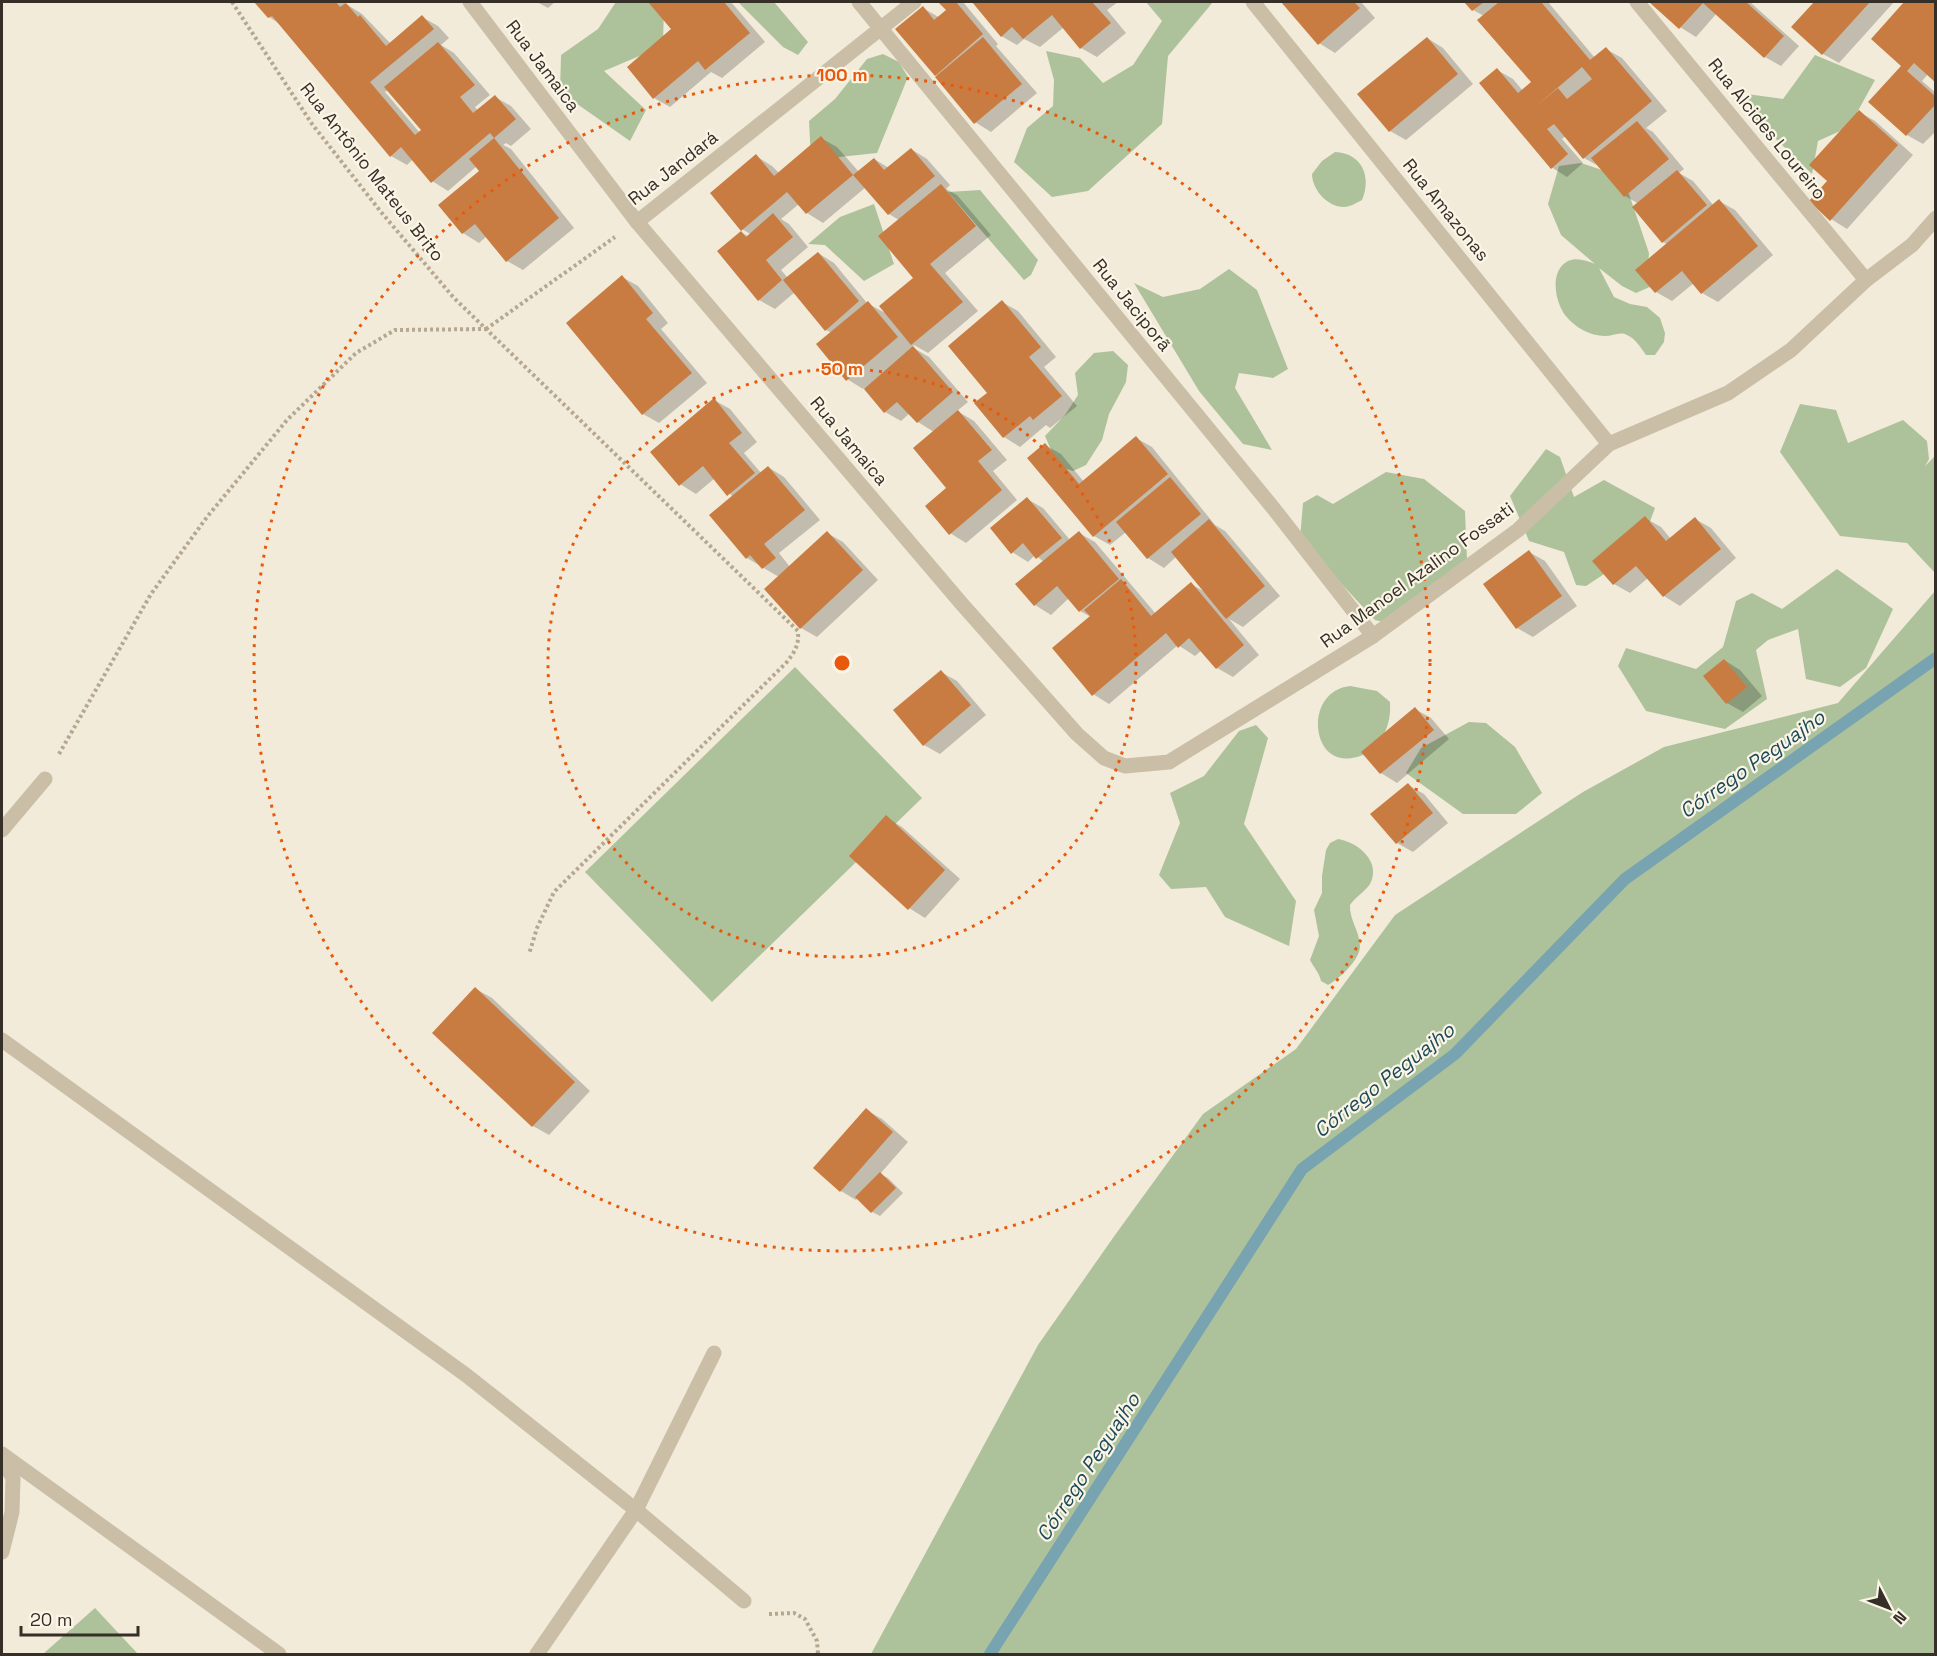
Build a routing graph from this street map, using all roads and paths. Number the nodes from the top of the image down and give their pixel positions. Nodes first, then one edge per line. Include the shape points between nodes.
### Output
1 (232, 2) edge
2 (470, 2) edge
3 (859, 2) edge
4 (914, 2) edge
5 (1253, 2) edge
6 (1637, 2) edge
7 (880, 28) junction
8 (1935, 218) edge
9 (637, 222) junction
10 (1866, 280) junction
11 (486, 329) junction
12 (1609, 444) junction
13 (1373, 636) junction
14 (1169, 762) joint
15 (45, 779) joint
16 (2, 830) edge
17 (530, 954) dead end
18 (2, 1040) edge
19 (714, 1353) dead end
20 (2, 1454) edge
21 (2, 1459) edge
22 (636, 1510) junction
23 (2, 1552) edge
24 (744, 1601) joint
25 (279, 1654) edge
26 (537, 1654) edge
27 (818, 1654) edge

1 - 11 path, Rua Antônio Mateus Brito via 312,124 453,298
2 - 9 street, Rua Jamaica
3 - 7 street, Rua Jaciporã
4 - 7 street, Rua Jandará
5 - 12 street, Rua Amazonas
6 - 10 street, Rua Alcides Loureiro
7 - 9 street, Rua Jandará
7 - 13 street, Rua Jaciporã via 1274,509
8 - 10 street, Rua Manoel Azalino Fossati via 1912,244
9 - 11 path, Rua Jandará
9 - 14 street, Rua Jamaica via 1077,734 1104,758 1125,766
10 - 12 street, Rua Manoel Azalino Fossati via 1791,350 1728,393
11 - 15 path via 395,330 356,353 287,420 207,517 151,594
11 - 17 path via 798,631 799,641 786,663 554,892
12 - 13 street, Rua Manoel Azalino Fossati via 1518,530
13 - 14 street, Rua Manoel Azalino Fossati
15 - 16 street
18 - 22 street via 466,1375
19 - 22 street
20 - 25 street
21 - 23 street via 13,1478 12,1512
22 - 24 street
22 - 26 street
24 - 27 path via 763,1613 794,1613 805,1619 817,1641

